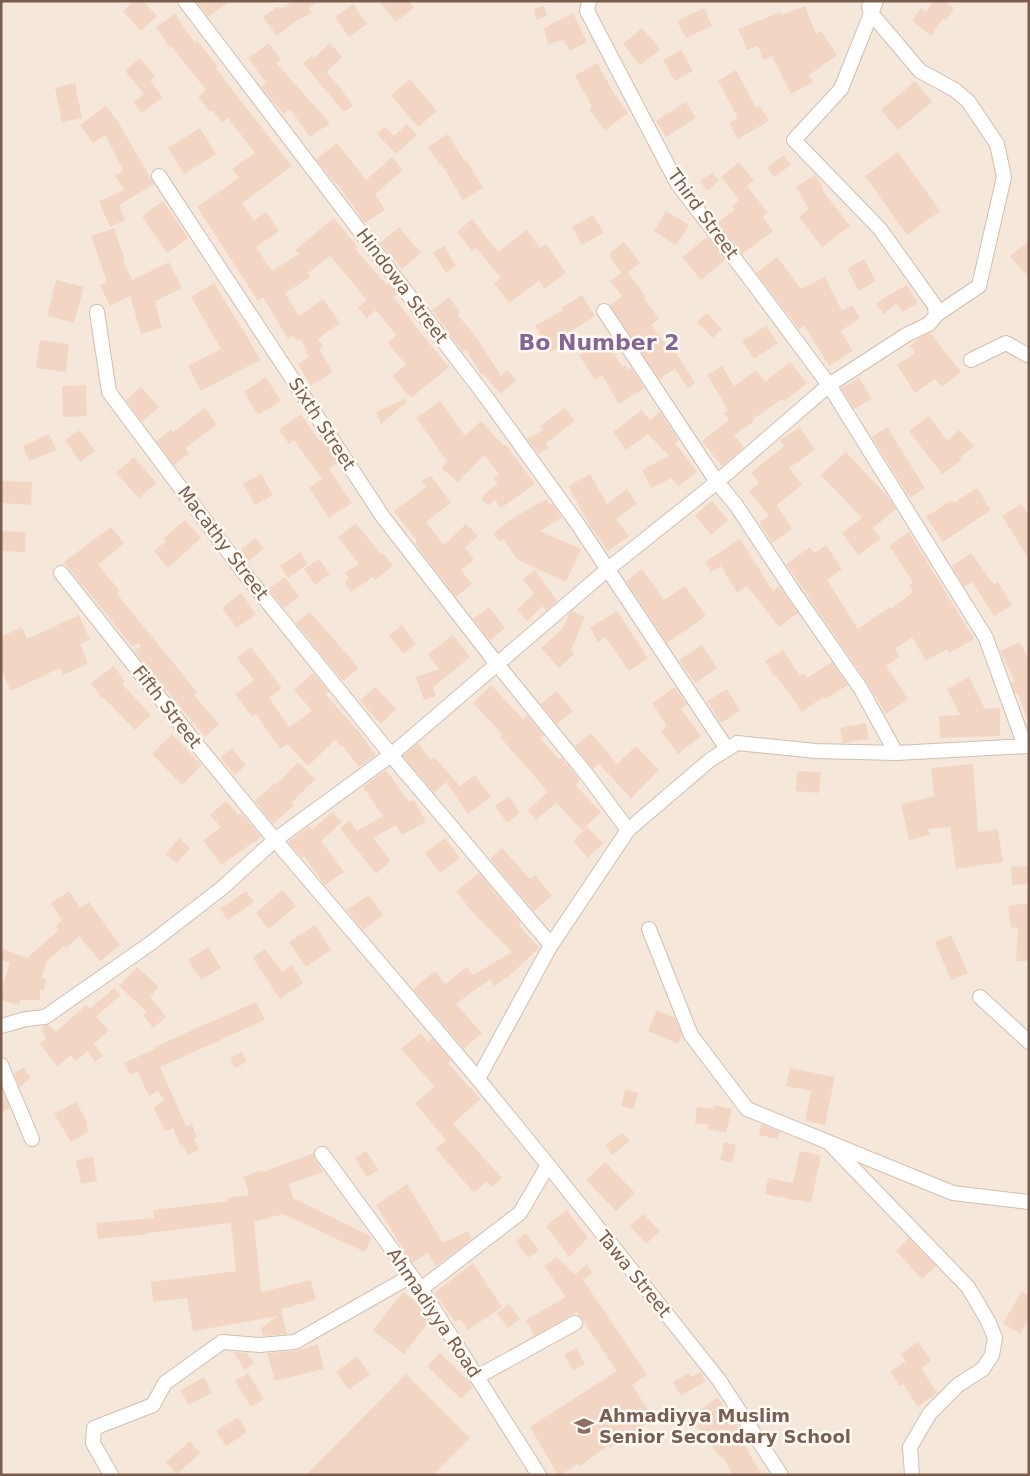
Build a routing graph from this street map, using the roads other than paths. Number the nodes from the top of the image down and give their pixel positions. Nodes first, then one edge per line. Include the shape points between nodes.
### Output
1 (185, 1) edge
2 (589, 1) edge
3 (871, 5) edge
4 (160, 176) dead end
5 (604, 311) dead end
6 (97, 312) dead end
7 (936, 316) junction
8 (1029, 356) edge
9 (971, 360) dead end
10 (829, 386) junction
11 (717, 482) junction
12 (610, 572) junction
13 (61, 573) dead end
14 (497, 664) junction
15 (1027, 746) edge
16 (727, 750) junction
17 (896, 753) junction
18 (391, 755) junction
19 (628, 830) junction
20 (275, 840) junction
21 (649, 929) dead end
22 (551, 945) junction
23 (980, 996) dead end
24 (1, 1026) edge
25 (1029, 1042) edge
26 (1, 1065) edge
27 (478, 1079) junction
28 (32, 1138) dead end
29 (828, 1142) junction
30 (322, 1154) dead end
31 (548, 1165) junction
32 (1029, 1202) edge
33 (411, 1276) junction
34 (421, 1289) junction
35 (575, 1323) dead end
36 (477, 1377) junction
37 (112, 1475) edge
38 (540, 1475) edge
39 (780, 1475) edge
40 (912, 1475) edge

1 - 12 street, Hindowa Street via 486,397
2 - 10 street, Third Street via 587,11 677,183
3 - 7 street via 841,89 794,140 880,229 935,306
3 - 7 street via 920,71 968,101 998,144 1004,177 979,286
4 - 14 street, Sixth Street via 383,517
5 - 11 street
6 - 18 street, Macathy Street via 109,392 244,574
7 - 10 street via 929,324
8 - 9 street via 1006,343
10 - 11 street
10 - 15 street, Third Street via 986,638
11 - 12 street
11 - 17 street via 861,689
12 - 14 street
12 - 16 street, Hindowa Street
13 - 20 street, Fifth Street
14 - 18 street
14 - 19 street, Sixth Street
15 - 17 street
16 - 17 street via 737,743 816,751
16 - 19 street via 710,760
18 - 20 street
18 - 22 street, Macathy Street
19 - 22 street
20 - 24 street via 222,888 151,943 45,1017
20 - 27 street, Fifth Street
21 - 29 street via 692,1035 747,1109
22 - 27 street
23 - 25 street
26 - 28 street
27 - 31 street, Tawa Street
29 - 32 street via 953,1193
29 - 40 street via 968,1287 995,1338 992,1355 983,1369 958,1385 930,1413 910,1447
30 - 33 street, Ahmadiyya Road
31 - 34 street via 520,1213
31 - 39 street, Tawa Street via 719,1380
33 - 34 street, Ahmadiyya Road
33 - 37 street via 295,1342 259,1345 222,1342 164,1383 153,1405 94,1428 93,1443
34 - 36 street, Ahmadiyya Road
35 - 36 street
36 - 38 street, Ahmadiyya Road

